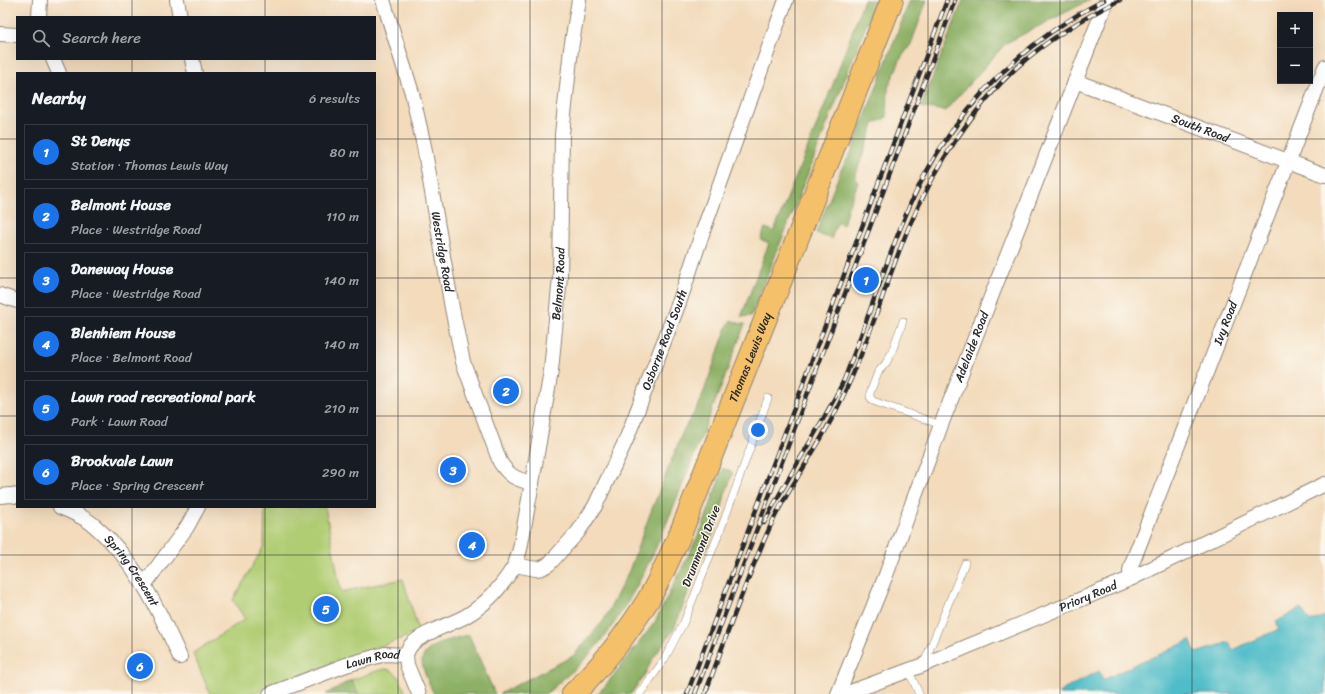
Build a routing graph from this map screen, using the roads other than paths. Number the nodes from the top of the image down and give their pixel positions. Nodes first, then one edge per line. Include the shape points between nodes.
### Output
1 (40, 0) edge
2 (177, 0) edge
3 (383, 0) edge
4 (579, 0) edge
5 (786, 0) edge
6 (892, 0) edge
7 (1107, 0) edge
8 (40, 16) edge
9 (180, 16) edge
10 (0, 34) edge
11 (16, 35) edge
12 (53, 60) edge
13 (192, 60) edge
14 (1325, 68) edge
15 (59, 72) edge
16 (195, 72) edge
17 (1075, 81) junction
18 (1288, 161) junction
19 (1325, 175) edge
20 (0, 295) edge
21 (16, 301) edge
22 (903, 321) dead end
23 (768, 398) dead end
24 (941, 425) junction
25 (532, 483) junction
26 (1325, 484) edge
27 (0, 496) edge
28 (16, 496) edge
29 (62, 508) edge
30 (197, 508) edge
31 (965, 563) dead end
32 (515, 565) junction
33 (1132, 578) junction
34 (144, 585) junction
35 (406, 655) junction
36 (180, 657) dead end
37 (923, 665) junction
38 (909, 671) junction
39 (270, 694) edge
40 (418, 694) edge
41 (573, 694) edge
42 (640, 694) edge
43 (838, 694) edge
44 (845, 694) edge
45 (919, 694) edge

1 - 8 street
2 - 9 street
3 - 25 street, Westridge Road via 412,93 424,146 463,362 500,462 512,477
4 - 25 street, Belmont Road via 562,134 560,277 551,371
5 - 32 street, Osborne Road South via 680,300 626,440 595,506 578,532 549,564 536,569
6 - 41 main road, Thomas Lewis Way via 679,537 662,574 644,606 613,650
7 - 17 street, Adelaide Road
10 - 11 street
12 - 15 street
13 - 16 street
14 - 18 street, Ivy Road
17 - 18 street, South Road
17 - 24 street, Adelaide Road
18 - 19 street, South Road
18 - 33 street, Ivy Road via 1131,566
20 - 21 street
22 - 24 lane via 891,354 878,372 870,397 873,401
23 - 42 lane, Drummond Drive via 684,622 664,660
24 - 43 street, Adelaide Road via 886,575
25 - 32 street, Belmont Road
26 - 33 street, Priory Road
27 - 28 street
29 - 34 street, Spring Crescent via 96,526 118,549
30 - 34 street via 187,527
31 - 37 lane
32 - 35 street, Lawn Road via 492,597 467,615 422,637 411,645
33 - 37 street, Priory Road
34 - 36 street, Spring Crescent
35 - 39 street, Lawn Road via 385,654
35 - 40 street
37 - 38 street, Priory Road
38 - 44 street, Priory Road
38 - 45 lane

